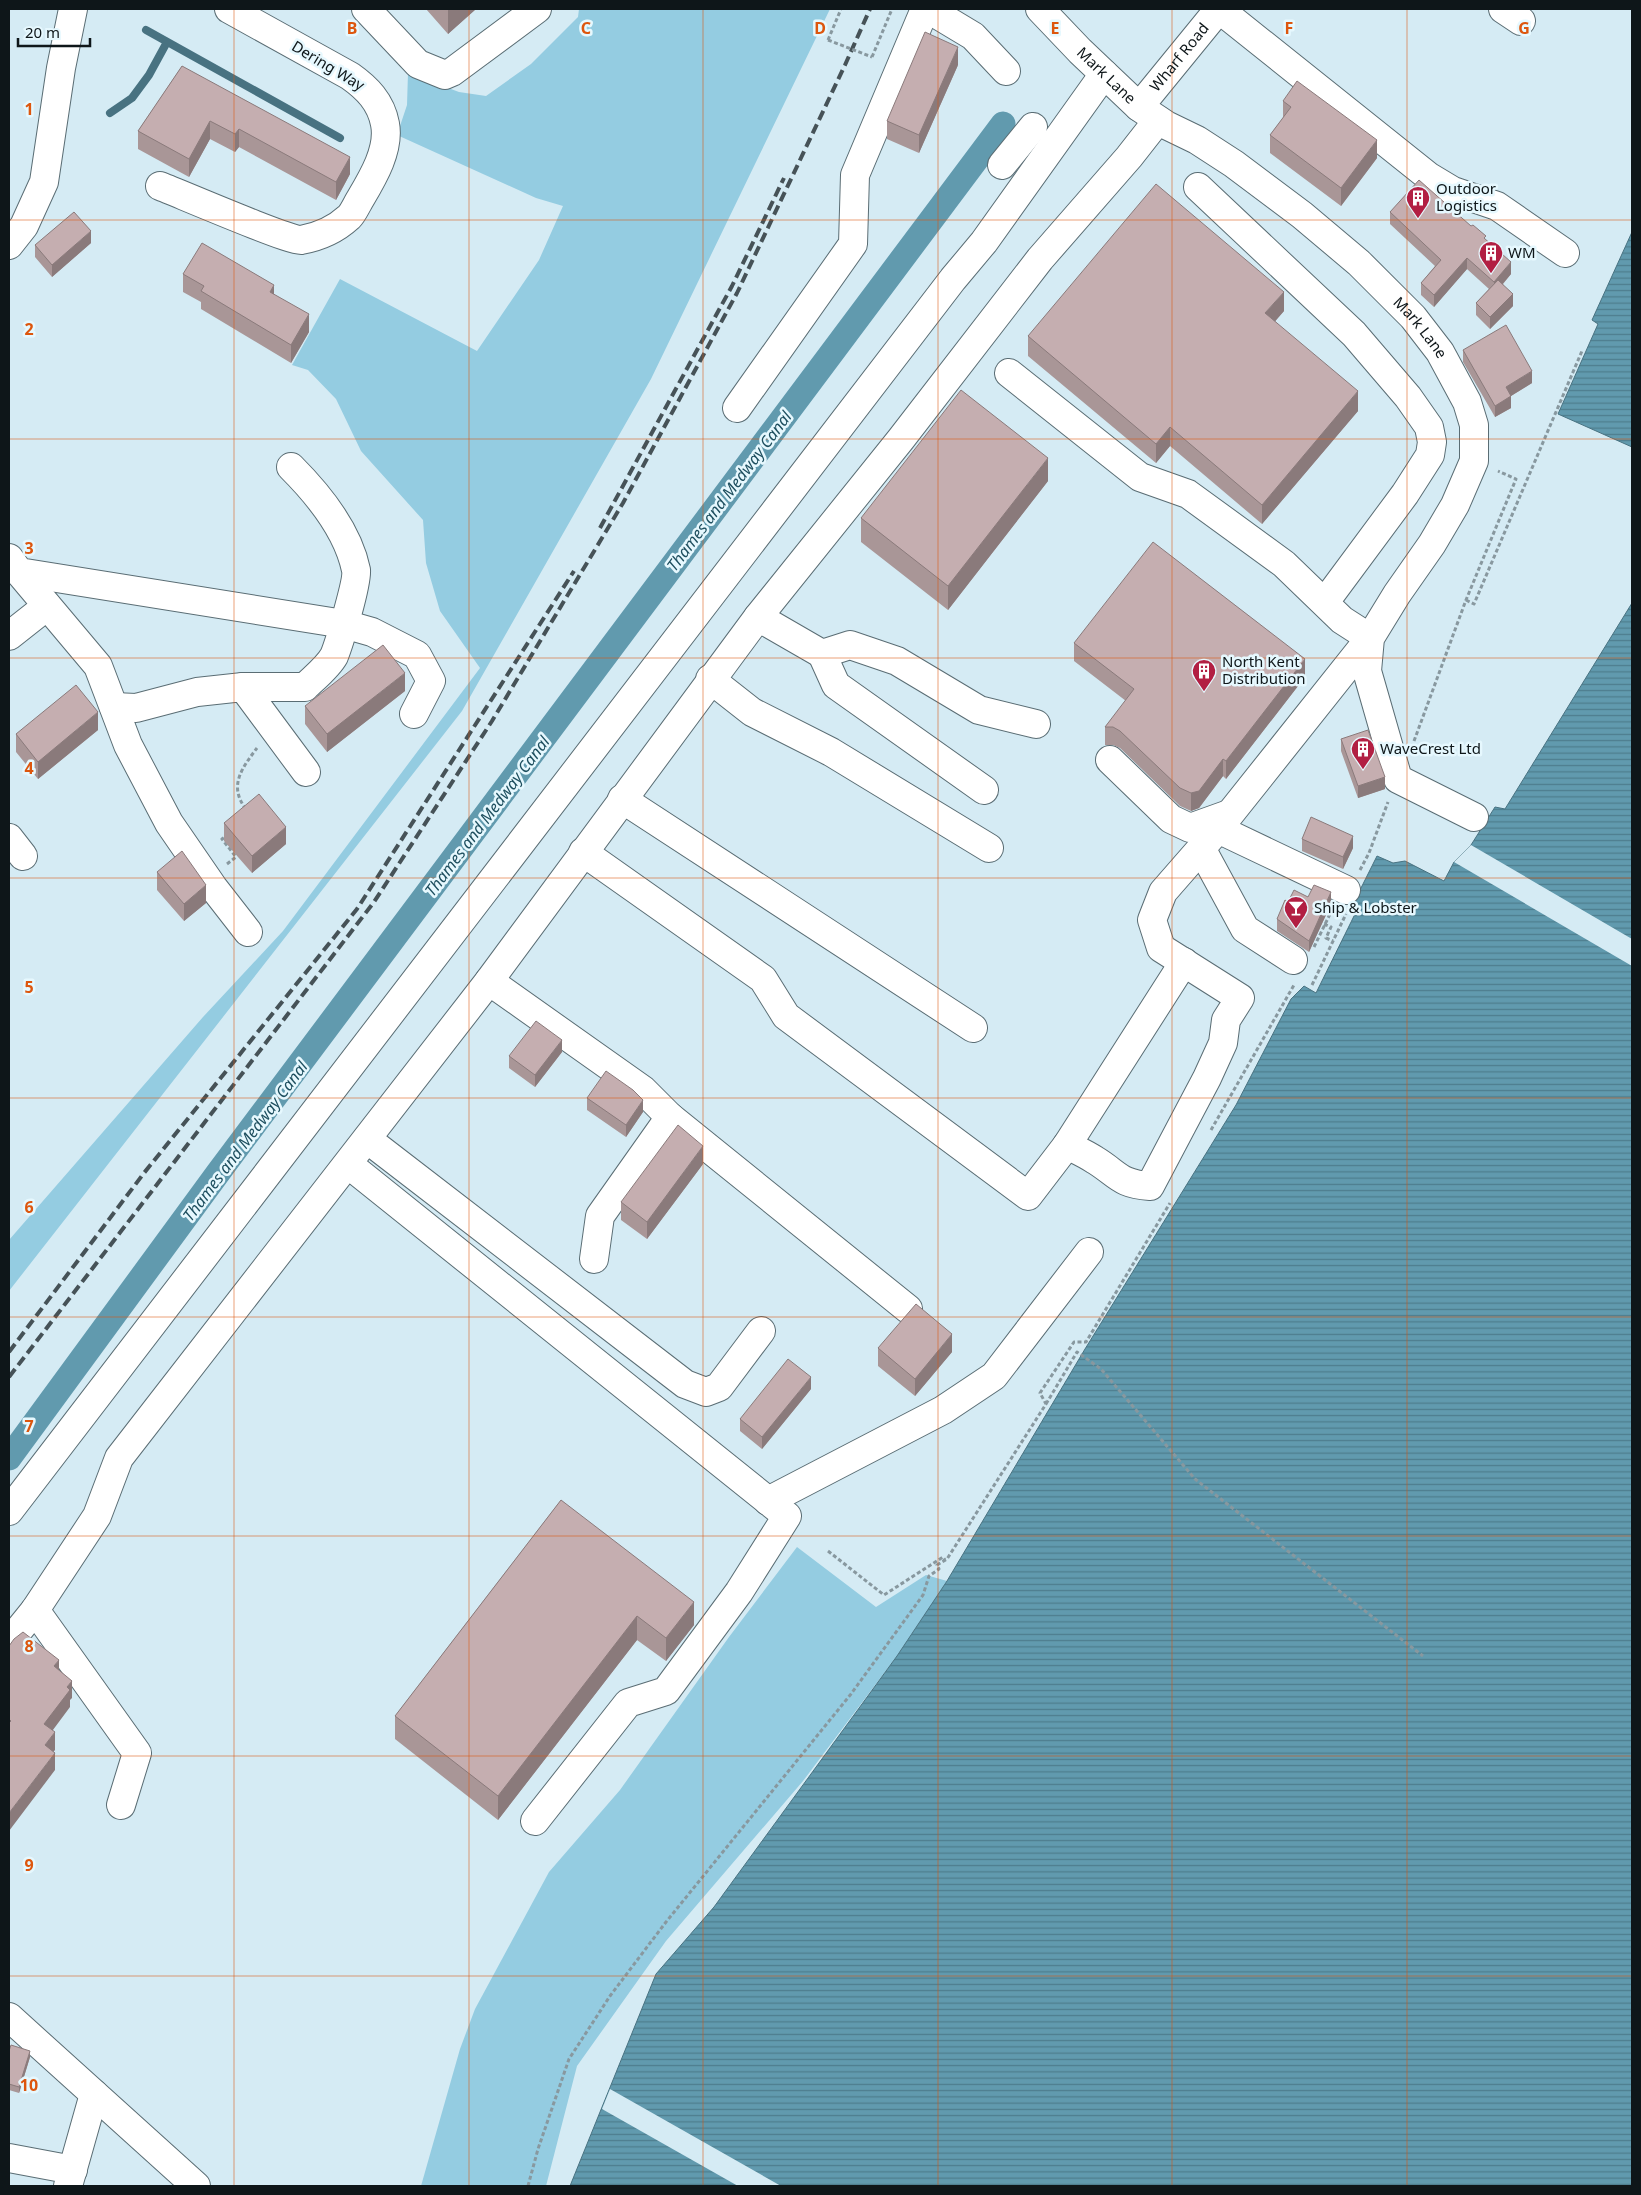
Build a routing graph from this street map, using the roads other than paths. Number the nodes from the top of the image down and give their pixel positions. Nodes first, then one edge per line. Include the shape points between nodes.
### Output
1 (73, 9) edge
2 (229, 9) edge
3 (366, 9) edge
4 (538, 9) edge
5 (926, 9) edge
6 (1040, 9) edge
7 (1219, 9) edge
8 (260, 16) edge
9 (1006, 71) dead end
10 (1104, 74) junction
11 (1149, 114) junction
12 (1033, 127) dead end
13 (1002, 165) dead end
14 (160, 186) dead end
15 (1198, 187) dead end
16 (9, 245) edge
17 (1565, 253) dead end
18 (1009, 373) dead end
19 (737, 408) dead end
20 (291, 468) dead end
21 (14, 565) edge
22 (1325, 602) junction
23 (47, 606) junction
24 (758, 617) junction
25 (344, 624) junction
26 (9, 636) edge
27 (1370, 638) junction
28 (822, 654) junction
29 (710, 679) junction
30 (243, 687) junction
31 (114, 707) junction
32 (414, 714) dead end
33 (1036, 724) dead end
34 (1110, 760) dead end
35 (306, 772) dead end
36 (984, 790) dead end
37 (622, 799) junction
38 (1474, 817) dead end
39 (1216, 830) junction
40 (989, 848) dead end
41 (583, 852) junction
42 (1347, 901) road end
43 (248, 932) dead end
44 (1293, 960) dead end
45 (1184, 962) junction
46 (489, 981) junction
47 (973, 1028) dead end
48 (670, 1117) junction
49 (367, 1139) junction
50 (1068, 1145) junction
51 (348, 1164) junction
52 (1089, 1252) dead end
53 (594, 1258) dead end
54 (908, 1309) dead end
55 (761, 1331) dead end
56 (768, 1501) junction
57 (9, 1510) edge
58 (35, 1610) junction
59 (9, 1642) edge
60 (121, 1805) dead end
61 (535, 1821) dead end
62 (9, 2017) edge
63 (94, 2094) junction
64 (9, 2158) edge
65 (70, 2178) edge
66 (196, 2186) edge

1 - 16 street via 44,182 24,226
2 - 8 street, Dering Way
3 - 4 street via 418,64 445,75
5 - 9 street via 973,36
5 - 19 street via 855,174 853,244
6 - 10 street, Mark Lane
7 - 11 street, Wharf Road
7 - 17 street via 1428,176 1453,191 1497,206
8 - 14 street, Dering Way via 362,85 383,115 387,133 384,149 350,216 326,233 299,241
10 - 11 street, Mark Lane
10 - 57 street via 984,242
11 - 24 street, Wharf Road via 1124,164 1040,259
11 - 27 street, Mark Lane via 1234,164 1359,263 1413,317 1440,352 1467,402 1474,425 1474,461 1455,505
12 - 13 street
15 - 22 street via 1354,334 1408,397 1429,428 1430,455
18 - 22 street via 1140,478 1188,494 1284,564
20 - 25 street via 305,481 345,536 356,572
21 - 23 street
21 - 25 street
22 - 27 street via 1342,620
23 - 26 street
23 - 31 street via 98,666
24 - 28 street
24 - 29 street, Wharf Road
25 - 30 street via 333,657 306,687
25 - 32 street via 372,632 417,655 431,682
27 - 38 street, Mark Lane via 1367,671 1398,779
27 - 39 street
28 - 33 street via 850,645 897,661 980,710
28 - 36 street via 836,685
29 - 37 street, Wharf Road
29 - 40 street via 752,712 831,752
30 - 31 street via 197,692 136,708
30 - 35 street
31 - 43 street via 128,745 169,823
34 - 39 street via 1171,819 1190,828
37 - 41 street, Wharf Road
37 - 47 street
39 - 42 street
39 - 44 street via 1245,929
39 - 45 street via 1163,892 1152,920 1161,948
41 - 46 street, Wharf Road
41 - 50 street via 763,979 786,1016 1028,1196
45 - 50 street
45 - 50 street via 1240,998 1226,1020 1223,1044 1207,1078 1150,1186 1120,1180
46 - 48 street via 643,1090
46 - 49 street, Wharf Road
48 - 53 street via 600,1216
48 - 54 street
49 - 51 street, Wharf Road
49 - 55 street via 685,1384 706,1392 719,1387
51 - 56 street
51 - 58 street, Wharf Road via 119,1458 97,1516
52 - 56 street via 994,1376 943,1410
56 - 61 street via 787,1516 739,1592 666,1691 628,1703
58 - 59 street, Wharf Road
58 - 60 street via 137,1754
62 - 63 street
63 - 65 street
63 - 66 street
64 - 65 street

